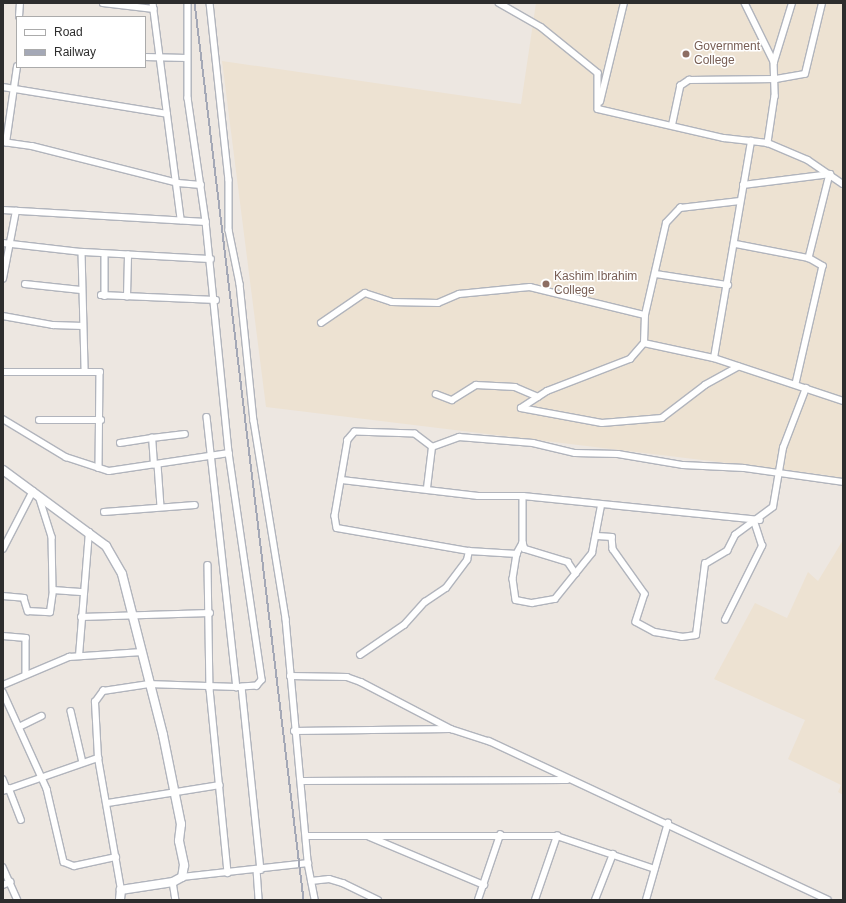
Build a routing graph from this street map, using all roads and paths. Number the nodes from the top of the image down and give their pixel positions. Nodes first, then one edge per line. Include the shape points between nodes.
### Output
1 (20, 3) edge
2 (103, 3) edge
3 (188, 3) edge
4 (210, 3) edge
5 (499, 3) edge
6 (624, 3) edge
7 (745, 3) edge
8 (792, 3) edge
9 (822, 3) edge
10 (153, 6) edge
11 (19, 16) edge
12 (146, 57) edge
13 (160, 58) junction
14 (187, 58) junction
15 (774, 62) junction
16 (17, 68) edge
17 (776, 79) junction
18 (3, 87) edge
19 (14, 90) junction
20 (598, 110) junction
21 (167, 114) junction
22 (672, 125) junction
23 (751, 141) junction
24 (5, 143) edge
25 (768, 143) junction
26 (830, 174) junction
27 (178, 183) junction
28 (843, 184) edge
29 (201, 185) junction
30 (743, 185) junction
31 (740, 201) junction
32 (3, 210) edge
33 (16, 211) junction
34 (181, 220) junction
35 (206, 222) junction
36 (6, 244) edge
37 (736, 244) junction
38 (82, 252) junction
39 (104, 254) junction
40 (128, 255) junction
41 (211, 258) junction
42 (809, 258) junction
43 (656, 274) junction
44 (3, 279) edge
45 (25, 284) dead end
46 (728, 285) junction
47 (82, 290) junction
48 (127, 297) junction
49 (216, 300) junction
50 (645, 315) junction
51 (3, 316) edge
52 (321, 323) dead end
53 (83, 326) junction
54 (644, 344) junction
55 (714, 358) junction
56 (738, 367) junction
57 (85, 370) junction
58 (3, 372) edge
59 (796, 384) junction
60 (806, 388) junction
61 (436, 394) dead end
62 (538, 396) junction
63 (843, 401) edge
64 (207, 417) dead end
65 (3, 419) edge
66 (39, 420) dead end
67 (101, 420) junction
68 (185, 434) dead end
69 (152, 438) junction
70 (120, 443) dead end
71 (432, 447) junction
72 (229, 453) junction
73 (210, 456) junction
74 (156, 465) junction
75 (99, 468) junction
76 (3, 470) edge
77 (777, 472) junction
78 (342, 480) junction
79 (843, 482) edge
80 (427, 488) junction
81 (36, 494) junction
82 (523, 496) junction
83 (195, 505) dead end
84 (601, 506) junction
85 (161, 507) junction
86 (104, 512) dead end
87 (757, 522) junction
88 (89, 532) junction
89 (597, 536) junction
90 (523, 543) junction
91 (3, 549) edge
92 (469, 551) junction
93 (517, 554) junction
94 (208, 565) dead end
95 (576, 574) junction
96 (53, 590) junction
97 (84, 592) junction
98 (3, 596) edge
99 (210, 613) junction
100 (81, 617) junction
101 (131, 617) junction
102 (725, 620) dead end
103 (3, 636) edge
104 (142, 652) junction
105 (360, 655) dead end
106 (79, 656) junction
107 (26, 674) junction
108 (290, 676) junction
109 (150, 684) junction
110 (3, 685) edge
111 (240, 687) junction
112 (210, 689) junction
113 (3, 692) edge
114 (71, 711) dead end
115 (42, 716) dead end
116 (19, 727) junction
117 (451, 728) junction
118 (294, 730) junction
119 (98, 758) junction
120 (83, 763) junction
121 (42, 776) junction
122 (3, 779) edge
123 (568, 780) junction
124 (301, 781) junction
125 (220, 785) junction
126 (7, 789) edge
127 (175, 790) junction
128 (108, 803) junction
129 (21, 820) dead end
130 (668, 823) junction
131 (307, 836) junction
132 (368, 836) junction
133 (500, 836) junction
134 (557, 836) junction
135 (613, 854) junction
136 (116, 857) junction
137 (308, 863) junction
138 (3, 867) edge
139 (655, 869) junction
140 (259, 870) junction
141 (228, 873) junction
142 (182, 877) junction
143 (311, 881) junction
144 (10, 882) junction
145 (173, 882) junction
146 (3, 885) edge
147 (484, 885) junction
148 (121, 890) junction
149 (18, 900) edge
150 (120, 900) edge
151 (176, 900) edge
152 (260, 900) edge
153 (315, 900) edge
154 (378, 900) edge
155 (478, 900) edge
156 (535, 900) edge
157 (595, 900) edge
158 (646, 900) edge
159 (828, 900) edge

1 - 11 street
2 - 10 street
3 - 14 street
4 - 108 street via 229,180 229,230 240,284 254,421 286,619
5 - 20 street via 541,27 598,73
6 - 20 street
7 - 15 street
8 - 15 street
9 - 17 street via 808,71
10 - 13 street
12 - 13 street
13 - 14 street
13 - 21 street
14 - 29 street via 188,98
15 - 17 street
16 - 19 street
17 - 22 street via 689,80 680,86
17 - 25 street
18 - 19 street
19 - 21 street
19 - 24 street
20 - 22 street
21 - 27 street
22 - 23 street
23 - 25 street
23 - 30 street
24 - 27 street
25 - 26 street via 808,160
26 - 28 street
26 - 30 street
26 - 42 street
27 - 29 street
27 - 34 street
29 - 35 street
30 - 31 street
31 - 37 street
31 - 43 street via 680,208 666,223
32 - 33 street
33 - 34 street via 85,217 124,214
33 - 36 street
34 - 35 street
35 - 41 street
36 - 38 street
36 - 44 street
37 - 42 street
37 - 46 street
38 - 39 street
38 - 47 street
39 - 40 street
39 - 48 street via 103,296
40 - 41 street
40 - 48 street
41 - 49 street
42 - 59 street via 823,266 822,283
43 - 46 street
43 - 50 street
45 - 47 street
46 - 55 street
47 - 53 street
48 - 49 street
49 - 72 street
50 - 52 street via 530,287 459,294 438,304 392,302 365,293
50 - 54 street
51 - 53 street via 53,325
53 - 57 street
54 - 55 street
54 - 62 street via 630,359 570,380
55 - 56 street
56 - 59 street
56 - 62 street via 705,385 662,418 602,423 521,408
57 - 58 street
57 - 67 street via 100,372
59 - 60 street
60 - 63 street
60 - 77 street
61 - 62 street via 452,400 476,386 515,387
64 - 73 street
65 - 75 street via 66,457
66 - 67 street
67 - 75 street
68 - 69 street
69 - 70 street
69 - 74 street
71 - 77 street via 459,437 533,443 575,453 618,454 683,465
71 - 78 street via 415,434 355,432 348,440
71 - 80 street
72 - 73 street
72 - 111 street via 262,680 257,686
73 - 74 street
73 - 111 street
74 - 75 street via 110,471
74 - 85 street
76 - 81 street
77 - 79 street
77 - 87 street via 773,507
78 - 80 street
78 - 92 street via 335,516 340,530
80 - 82 street via 478,496
81 - 88 street
81 - 91 street
81 - 96 street via 52,537
82 - 84 street
82 - 90 street
83 - 85 street
84 - 87 street
84 - 89 street
85 - 86 street
87 - 89 street via 736,535 727,551 705,564 696,635 689,637 655,632 636,622 645,594 613,549 612,537
87 - 102 street via 762,546
88 - 97 street
88 - 101 street via 106,546 122,574
89 - 95 street via 592,553
90 - 93 street
90 - 95 street via 525,549 568,562
92 - 93 street
92 - 105 street via 467,560 446,588 425,602 404,625
93 - 95 street via 513,579 516,600 520,602 551,601
94 - 99 street
96 - 97 street
96 - 98 street via 50,612 28,610 24,598
97 - 100 street
99 - 101 street
99 - 112 street
100 - 101 street
100 - 106 street
101 - 104 street
103 - 107 street via 26,638
104 - 106 street
104 - 109 street
106 - 107 street
107 - 110 street
108 - 117 street via 347,677
108 - 118 street
109 - 112 street
109 - 119 street via 98,694 94,721
109 - 127 street
111 - 112 street
111 - 140 street
112 - 125 street
113 - 116 street
114 - 120 street
115 - 116 street
116 - 121 street
117 - 118 street
117 - 123 street via 489,741
118 - 124 street
119 - 120 street
119 - 128 street
120 - 121 street
121 - 126 street
121 - 136 street via 64,862 74,866
122 - 126 street
123 - 124 street
123 - 130 street
124 - 131 street
125 - 127 street
125 - 141 street
126 - 129 street
127 - 128 street
127 - 142 street
128 - 136 street
130 - 139 street
130 - 159 street
131 - 132 street
131 - 137 street
132 - 133 street
132 - 147 street
133 - 134 street
133 - 147 street
134 - 135 street
134 - 156 street
135 - 139 street
135 - 157 street
136 - 148 street
137 - 140 street
137 - 143 street
138 - 144 street
139 - 158 street
140 - 141 street
140 - 152 street
141 - 142 street
142 - 145 street
143 - 153 street
143 - 154 street via 329,879
144 - 146 street
144 - 149 street
145 - 148 street
145 - 151 street
147 - 155 street
148 - 150 street

